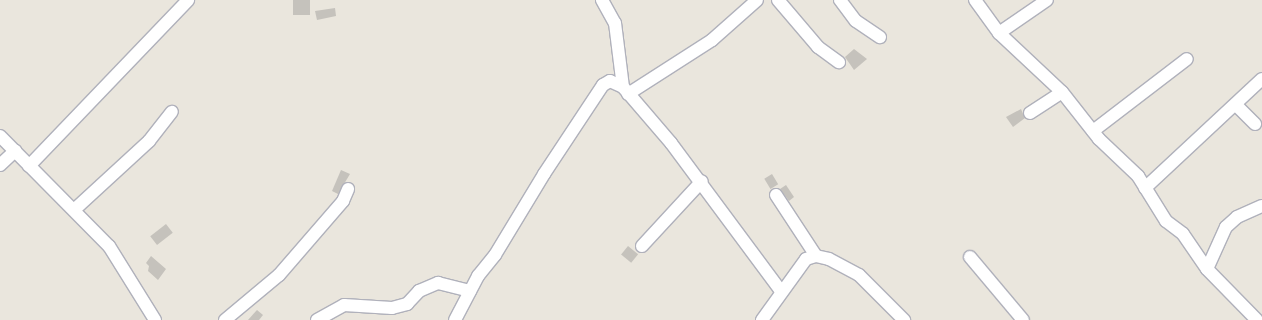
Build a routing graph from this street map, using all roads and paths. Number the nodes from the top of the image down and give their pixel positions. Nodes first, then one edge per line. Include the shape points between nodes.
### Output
1 (188, 0) edge
2 (602, 0) edge
3 (757, 0) edge
4 (778, 0) edge
5 (840, 0) edge
6 (975, 0) edge
7 (1047, 0) edge
8 (999, 33) junction
9 (880, 37) dead end
10 (1187, 59) dead end
11 (839, 62) dead end
12 (1262, 79) edge
13 (625, 91) junction
14 (1062, 92) junction
15 (1236, 104) junction
16 (172, 112) dead end
17 (1030, 113) dead end
18 (1255, 124) dead end
19 (1093, 131) junction
20 (0, 136) edge
21 (15, 152) junction
22 (0, 165) edge
23 (29, 166) junction
24 (702, 181) junction
25 (1145, 188) junction
26 (348, 189) dead end
27 (776, 195) dead end
28 (1262, 206) edge
29 (74, 210) junction
30 (642, 246) dead end
31 (816, 256) junction
32 (970, 257) dead end
33 (1207, 269) junction
34 (470, 291) junction
35 (781, 291) junction
36 (155, 320) edge
37 (225, 320) edge
38 (317, 320) edge
39 (455, 320) edge
40 (762, 320) edge
41 (904, 320) edge
42 (1023, 320) edge
43 (1257, 320) edge

1 - 23 street
2 - 13 street via 615,23
3 - 13 street via 712,40
4 - 11 street via 818,47
5 - 9 street via 856,21
6 - 8 street
7 - 8 street
8 - 14 street
10 - 19 street
12 - 15 street
13 - 24 street
13 - 34 street via 610,81 602,85
14 - 17 street
14 - 19 street
15 - 18 street
15 - 25 street
16 - 29 street via 149,141
19 - 25 street via 1120,156
20 - 21 street
21 - 22 street
21 - 23 street
23 - 29 street
24 - 30 street
24 - 35 street
25 - 33 street via 1166,221 1192,244
26 - 37 street via 343,201 279,275
27 - 31 street
28 - 33 street via 1237,217 1226,227
29 - 36 street via 109,246
31 - 35 street via 806,259
31 - 41 street via 829,259 858,275
32 - 42 street
33 - 43 street
34 - 38 street via 438,283 419,291 407,304 392,308 344,305
34 - 39 street
35 - 40 street

